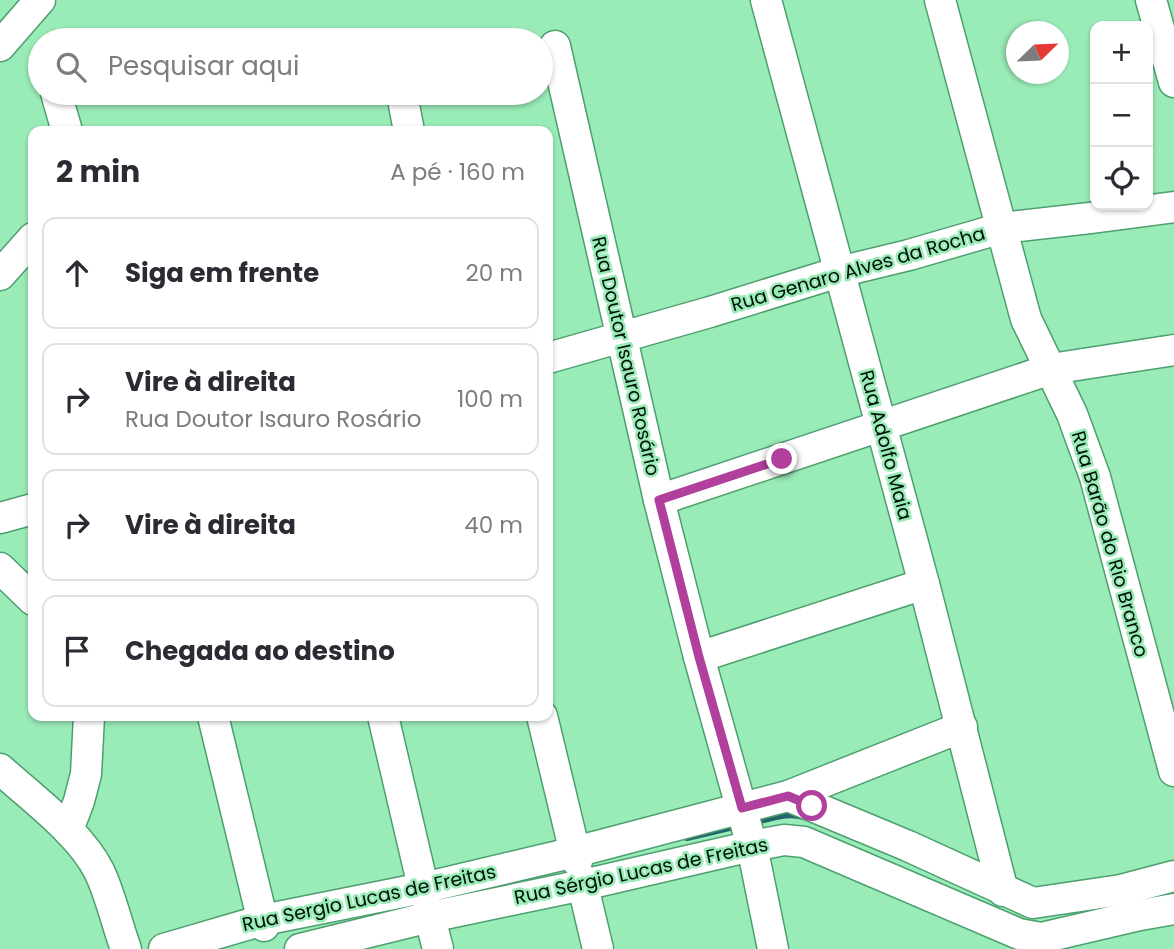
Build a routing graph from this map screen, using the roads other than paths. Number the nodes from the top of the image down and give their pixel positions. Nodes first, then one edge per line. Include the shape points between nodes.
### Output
1 (766, 0) edge
2 (940, 0) edge
3 (1151, 0) edge
4 (28, 4) edge
5 (36, 28) edge
6 (0, 46) edge
7 (555, 46) dead end
8 (1174, 82) edge
9 (59, 105) edge
10 (66, 126) edge
11 (1174, 207) edge
12 (1002, 228) junction
13 (28, 243) edge
14 (839, 272) junction
15 (0, 275) edge
16 (621, 338) junction
17 (1174, 350) edge
18 (553, 357) edge
19 (1051, 369) junction
20 (881, 427) junction
21 (659, 500) junction
22 (28, 510) edge
23 (0, 518) edge
24 (0, 568) edge
25 (924, 584) junction
26 (28, 595) edge
27 (699, 657) junction
28 (89, 721) edge
29 (214, 721) edge
30 (384, 721) edge
31 (543, 721) edge
32 (962, 727) junction
33 (0, 769) edge
34 (1174, 771) edge
35 (788, 796) junction
36 (747, 827) junction
37 (68, 830) junction
38 (579, 869) junction
39 (1174, 876) edge
40 (1003, 891) junction
41 (426, 902) junction
42 (1174, 909) edge
43 (266, 935) edge
44 (1021, 942) edge
45 (126, 949) edge
46 (164, 949) edge
47 (300, 949) edge
48 (438, 949) edge
49 (598, 949) edge
50 (773, 949) edge

1 - 14 street, Rua Adolfo Maia
2 - 12 street, Rua Barão do Rio Branco
3 - 8 street
4 - 5 street
4 - 6 street
7 - 16 street, Rua Doutor Isauro Rosário
9 - 10 street
11 - 12 street, Rua Genaro Alves da Rocha
12 - 14 street, Rua Genaro Alves da Rocha
12 - 19 street, Rua Barão do Rio Branco via 1026,319
13 - 15 street
14 - 16 street, Rua Genaro Alves da Rocha
14 - 20 street, Rua Adolfo Maia
16 - 18 street, Rua Genaro Alves da Rocha
16 - 21 street, Rua Doutor Isauro Rosário
17 - 19 street
19 - 20 street
19 - 34 street, Rua Barão do Rio Branco via 1095,477
20 - 21 street
20 - 25 street, Rua Adolfo Maia
21 - 27 street, Rua Doutor Isauro Rosário
22 - 23 street
24 - 26 street
25 - 27 street
25 - 32 street, Rua Adolfo Maia
27 - 36 street, Rua Doutor Isauro Rosário
28 - 37 street via 86,774
29 - 43 street
30 - 41 street
31 - 38 street
32 - 35 street
32 - 40 street, Rua Adolfo Maia
33 - 37 street
35 - 36 street
35 - 40 street
36 - 38 street, Rua Sérgio Lucas de Freitas
36 - 38 street
36 - 44 street, Rua Sérgio Lucas de Freitas via 804,842
36 - 50 street, Rua Doutor Isauro Rosário
37 - 45 street via 99,870
38 - 41 street, Rua Sergio Lucas de Freitas
38 - 49 street
39 - 40 street via 1121,890 1033,903
41 - 43 street, Rua Sergio Lucas de Freitas
41 - 47 street
41 - 48 street
42 - 44 street, Rua Sérgio Lucas de Freitas
43 - 46 street, Rua Sergio Lucas de Freitas

